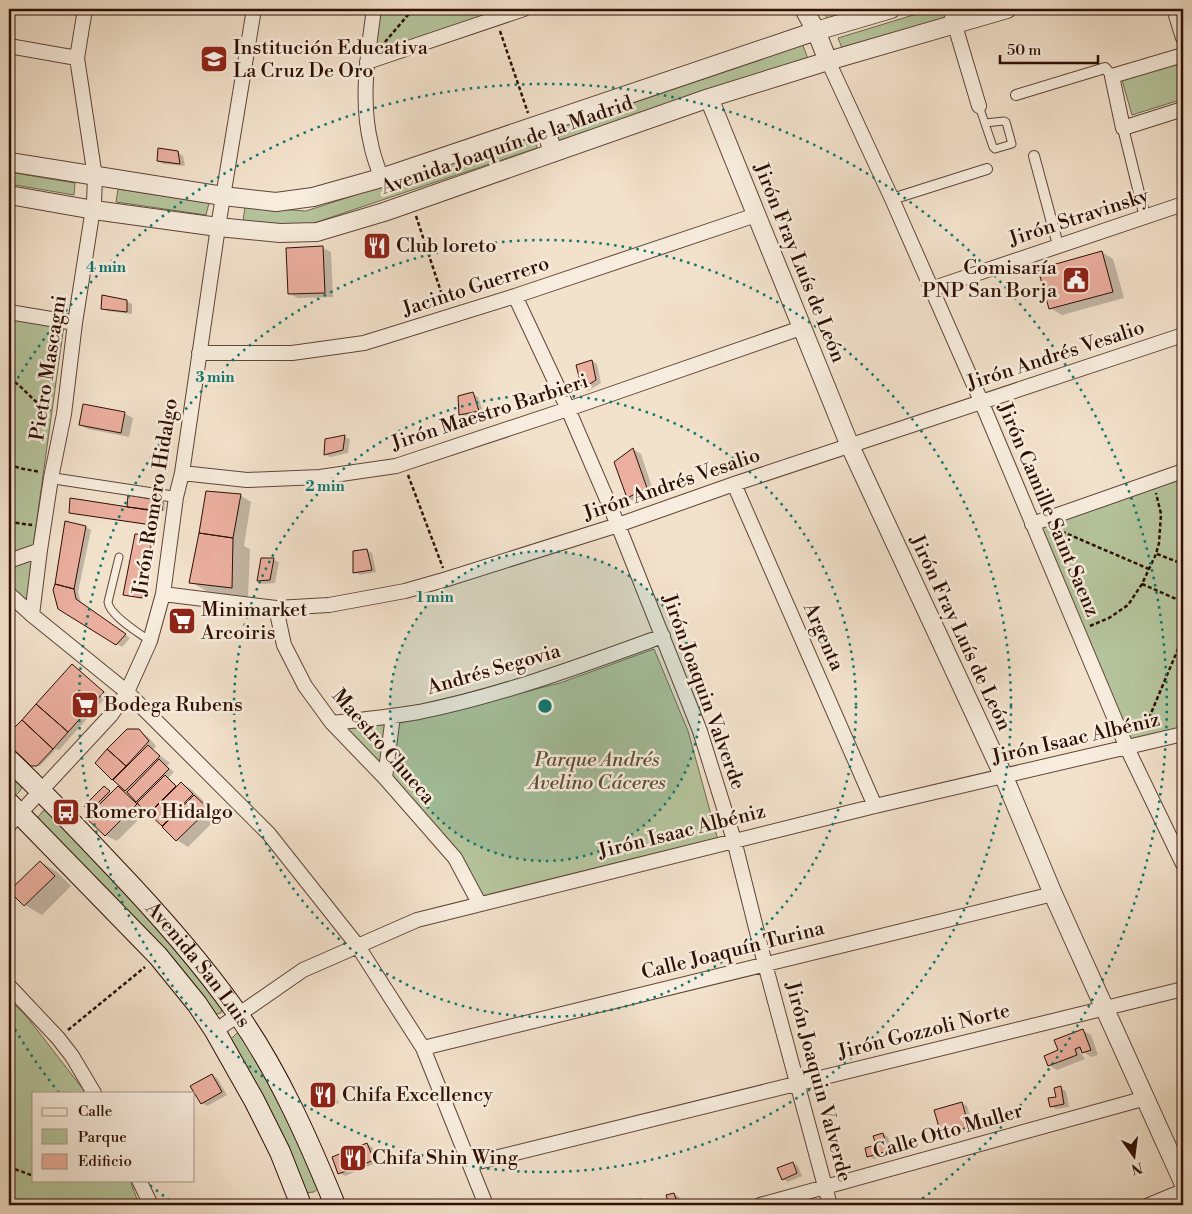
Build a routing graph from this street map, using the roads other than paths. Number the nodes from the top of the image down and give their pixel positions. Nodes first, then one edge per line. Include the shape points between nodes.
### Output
1 (85, 9) edge
2 (254, 9) edge
3 (374, 9) edge
4 (524, 9) edge
5 (804, 9) edge
6 (891, 9) edge
7 (1007, 9) edge
8 (1174, 9) edge
9 (952, 17) edge
10 (816, 31) junction
11 (1183, 38) edge
12 (9, 46) edge
13 (1183, 55) edge
14 (77, 58) junction
15 (368, 61) junction
16 (828, 61) junction
17 (1112, 76) junction
18 (1016, 95) dead end
19 (710, 98) junction
20 (978, 106) joint
21 (1183, 109) edge
22 (985, 123) junction
23 (538, 124) junction
24 (1123, 128) junction
25 (553, 153) junction
26 (1034, 156) dead end
27 (9, 162) edge
28 (987, 169) dead end
29 (95, 177) junction
30 (381, 178) junction
31 (9, 195) edge
32 (223, 196) junction
33 (892, 199) junction
34 (1183, 204) edge
35 (94, 210) junction
36 (756, 215) junction
37 (1145, 217) junction
38 (218, 227) junction
39 (1058, 245) junction
40 (931, 289) junction
41 (515, 296) junction
42 (9, 312) edge
43 (75, 323) junction
44 (801, 328) junction
45 (1183, 335) edge
46 (199, 353) junction
47 (981, 401) junction
48 (568, 409) junction
49 (850, 446) junction
50 (1183, 471) edge
51 (182, 473) junction
52 (51, 476) junction
53 (734, 484) junction
54 (176, 497) junction
55 (1035, 523) junction
56 (618, 525) junction
57 (40, 550) junction
58 (119, 557) dead end
59 (9, 561) edge
60 (9, 594) edge
61 (163, 594) junction
62 (276, 608) junction
63 (32, 614) junction
64 (663, 636) junction
65 (150, 641) junction
66 (126, 692) junction
67 (393, 716) junction
68 (332, 723) junction
69 (1183, 734) edge
70 (1133, 747) junction
71 (9, 760) edge
72 (1004, 777) junction
73 (385, 778) junction
74 (42, 791) junction
75 (875, 806) junction
76 (13, 814) edge
77 (734, 840) junction
78 (1182, 859) edge
79 (1053, 894) junction
80 (479, 903) junction
81 (358, 945) junction
82 (765, 964) junction
83 (9, 986) edge
84 (1183, 989) edge
85 (1105, 1008) junction
86 (238, 1014) junction
87 (215, 1031) junction
88 (423, 1048) junction
89 (798, 1084) junction
90 (93, 1092) edge
91 (1146, 1098) junction
92 (470, 1164) junction
93 (140, 1182) edge
94 (1183, 1182) edge
95 (826, 1187) junction
96 (1183, 1191) edge
97 (330, 1204) edge
98 (151, 1205) edge
99 (302, 1205) edge
100 (486, 1205) edge
101 (760, 1205) edge
102 (830, 1205) edge
103 (1149, 1205) edge

1 - 14 street, Pietro Mascagni
2 - 32 street, Jirón Romero Hidalgo
3 - 15 street
4 - 15 street
5 - 10 street
6 - 10 street, Avenida Joaquín de la Madrid
7 - 9 street, Avenida Joaquín de la Madrid
8 - 11 street
9 - 16 street, Avenida Joaquín de la Madrid
9 - 20 street
10 - 16 street
10 - 23 street, Avenida Joaquín de la Madrid
12 - 14 street
13 - 17 street
14 - 29 street, Pietro Mascagni
15 - 30 street via 365,98 370,143
16 - 19 street, Avenida Joaquín de la Madrid
16 - 33 street, Jirón Camille Saint Saenz
17 - 18 street via 1105,68
17 - 24 street
19 - 25 street, Avenida Joaquín de la Madrid
19 - 36 street, Jirón Fray Luís de León
20 - 22 lane
21 - 24 street
22 - 22 lane via 994,148 1012,144 1006,122
23 - 25 street
23 - 30 street, Avenida Joaquín de la Madrid
24 - 37 street
25 - 38 street, Avenida Joaquín de la Madrid via 318,232 280,233
26 - 39 street
27 - 29 street, Avenida Joaquín de la Madrid
28 - 33 street
29 - 32 street, Avenida Joaquín de la Madrid
29 - 35 street, Pietro Mascagni
30 - 32 street, Avenida Joaquín de la Madrid via 313,197 276,202
31 - 35 street, Avenida Joaquín de la Madrid
32 - 38 street, Jirón Romero Hidalgo
33 - 40 street, Jirón Camille Saint Saenz
34 - 37 street, Jirón Stravinsky
35 - 38 street, Avenida Joaquín de la Madrid
35 - 43 street, Pietro Mascagni
36 - 41 street, Jacinto Guerrero
36 - 44 street, Jirón Fray Luís de León
37 - 39 street, Jirón Stravinsky
38 - 46 street, Jirón Romero Hidalgo
39 - 40 street, Jirón Stravinsky
40 - 47 street, Jirón Camille Saint Saenz
41 - 46 street, Jacinto Guerrero via 364,343 292,353
41 - 48 street, Jirón Joaquin Valverde
42 - 43 street
43 - 52 street, Pietro Mascagni via 64,414
44 - 48 street, Jirón Maestro Barbieri
44 - 49 street, Jirón Fray Luís de León
45 - 47 street, Jirón Andrés Vesalio
46 - 51 street, Jirón Romero Hidalgo
47 - 49 street, Jirón Andrés Vesalio
47 - 55 street, Jirón Camille Saint Saenz
48 - 51 street, Jirón Maestro Barbieri via 396,466 311,478 248,480
48 - 56 street, Jirón Joaquin Valverde
49 - 53 street, Jirón Andrés Vesalio
49 - 72 street, Jirón Fray Luís de León
50 - 55 street
51 - 54 street, Jirón Romero Hidalgo
52 - 54 street
52 - 57 street, Pietro Mascagni
53 - 56 street, Jirón Andrés Vesalio
53 - 75 street, Argenta
54 - 61 street, Jirón Romero Hidalgo
55 - 70 street, Jirón Camille Saint Saenz via 1078,632
56 - 62 street, Jirón Andrés Vesalio via 405,591 329,605
56 - 64 street, Jirón Joaquin Valverde
57 - 59 street
57 - 63 street, Pietro Mascagni
58 - 65 lane via 108,607
60 - 63 street
61 - 62 street, Jirón Andrés Vesalio
61 - 65 street, Jirón Romero Hidalgo
62 - 68 street, Maestro Chueca via 284,645 291,660
63 - 66 street
64 - 67 street, Andrés Segovia via 485,696
64 - 77 street, Jirón Joaquin Valverde via 700,731
65 - 66 street, Jirón Romero Hidalgo
66 - 74 street, Jirón Romero Hidalgo via 111,715
66 - 81 street via 269,834
67 - 68 street, Andrés Segovia
67 - 73 street
68 - 73 street, Maestro Chueca
69 - 70 street, Jirón Isaac Albéniz
70 - 72 street, Jirón Isaac Albéniz
70 - 78 street, Jirón Camille Saint Saenz
71 - 74 main road, Avenida San Luis
72 - 75 street, Jirón Isaac Albéniz
72 - 79 street, Jirón Fray Luís de León
73 - 80 street, Maestro Chueca via 455,858
74 - 76 street, Jirón Romero Hidalgo
74 - 86 main road, Avenida San Luis via 162,917
75 - 77 street, Jirón Isaac Albéniz
76 - 87 main road, Avenida San Luis via 158,956
77 - 80 street, Jirón Isaac Albéniz
77 - 82 street, Jirón Joaquin Valverde
79 - 82 street, Calle Joaquín Turina
79 - 85 street, Jirón Fray Luís de León
80 - 81 street, Jirón Isaac Albéniz via 416,920
81 - 86 street, Jirón Isaac Albéniz via 303,970
81 - 88 street
82 - 88 street, Calle Joaquín Turina
82 - 89 street, Jirón Joaquin Valverde
83 - 90 street via 58,1038
84 - 85 street, Jirón Gozzoli Norte
85 - 89 street, Jirón Gozzoli Norte
85 - 91 street, Jirón Fray Luís de León
86 - 87 street, Jirón Isaac Albéniz
86 - 97 main road, Avenida San Luis via 276,1077 321,1170
87 - 99 main road, Avenida San Luis via 254,1100
88 - 92 street
89 - 92 street, Jirón Gozzoli Norte
89 - 95 street, Jirón Joaquin Valverde
91 - 94 street, Jirón Fray Luís de León
91 - 95 street, Calle Otto Muller
92 - 100 street
93 - 98 street
95 - 101 street, Calle Otto Muller
95 - 102 street, Jirón Joaquin Valverde
96 - 103 street

